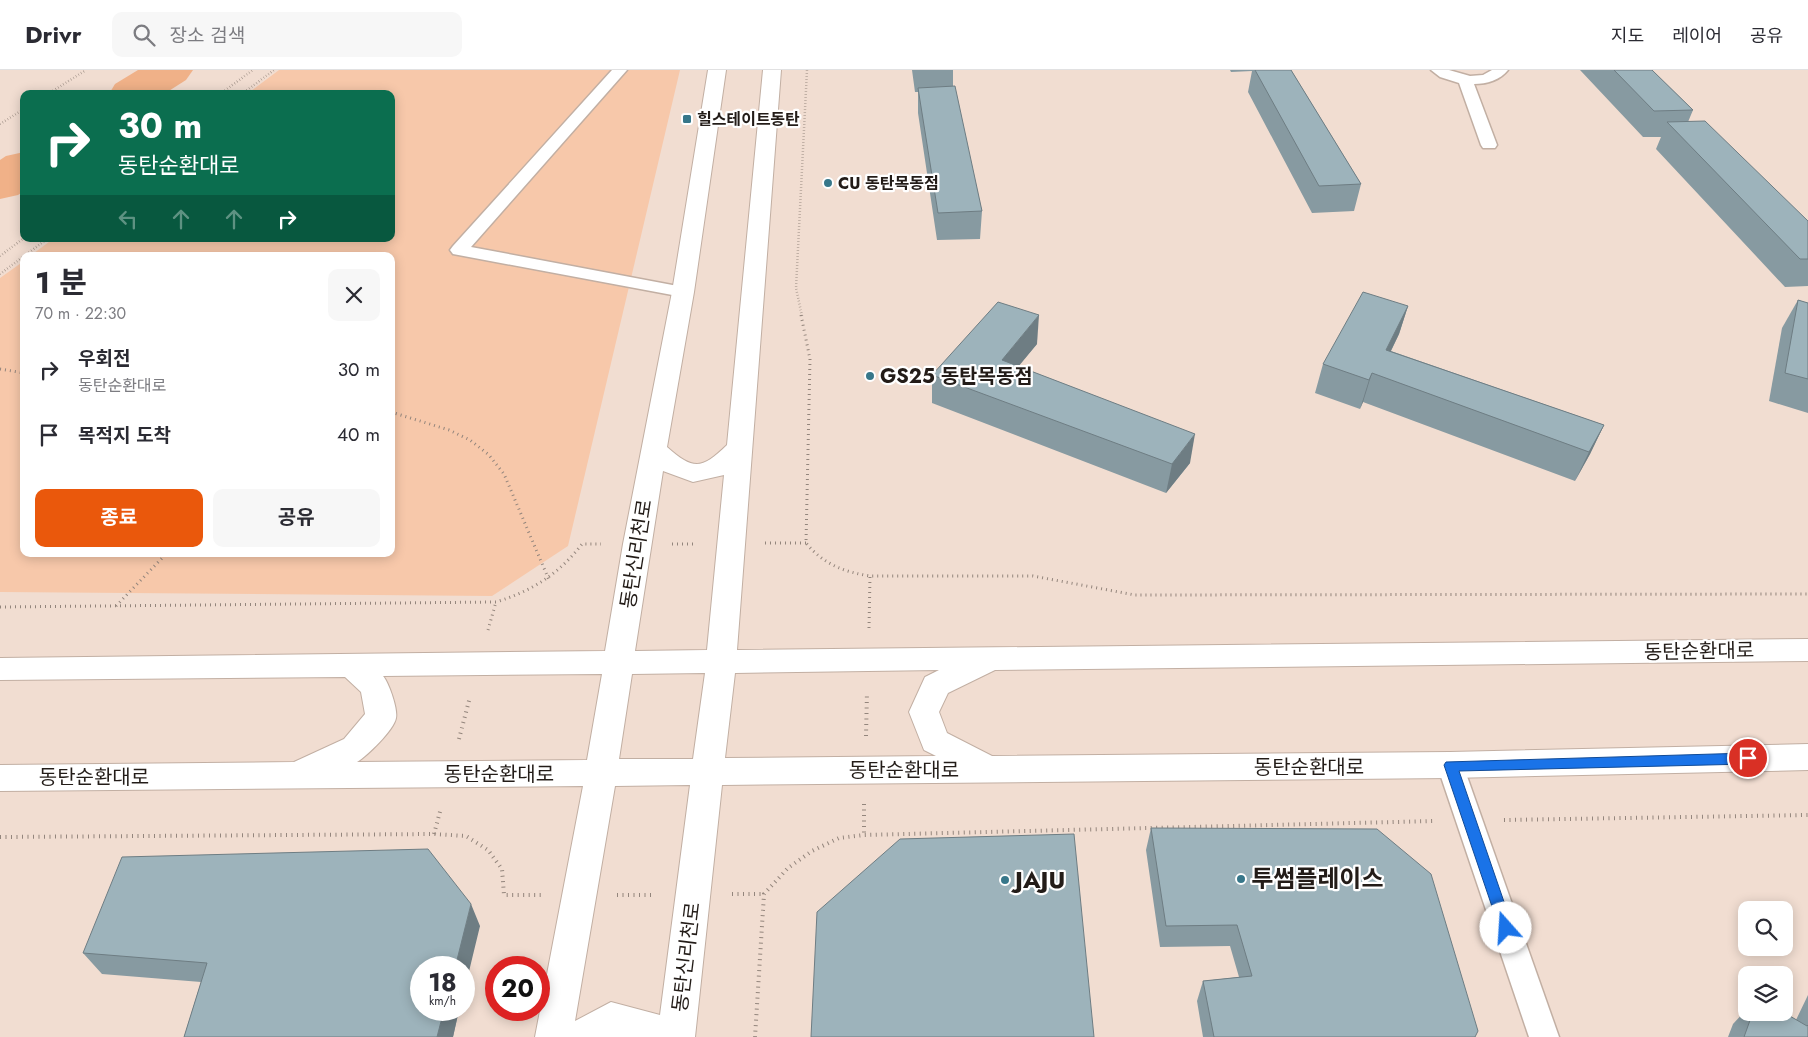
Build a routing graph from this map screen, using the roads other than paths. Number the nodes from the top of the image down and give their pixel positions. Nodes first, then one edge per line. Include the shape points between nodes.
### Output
1 (620, 70) edge
2 (717, 70) edge
3 (772, 70) edge
4 (1438, 70) edge
5 (1501, 70) edge
6 (1465, 80) junction
7 (1489, 145) dead end
8 (682, 292) junction
9 (739, 448) junction
10 (654, 449) junction
11 (1808, 650) edge
12 (995, 659) junction
13 (721, 661) junction
14 (618, 662) junction
15 (352, 665) junction
16 (0, 669) edge
17 (1808, 757) edge
18 (1450, 765) junction
19 (987, 769) junction
20 (708, 771) junction
21 (601, 774) junction
22 (298, 775) junction
23 (0, 778) edge
24 (554, 1037) edge
25 (583, 1037) edge
26 (653, 1037) edge
27 (676, 1037) edge
28 (1544, 1037) edge

1 - 8 lane via 459,250
2 - 8 main road, 동탄신리천로
3 - 9 main road, 동탄신리천로
4 - 6 lane
5 - 6 lane via 1494,77
6 - 7 lane
8 - 10 main road, 동탄신리천로
9 - 10 main road via 718,468 693,473 672,465
9 - 13 main road, 동탄신리천로
10 - 14 main road, 동탄신리천로
11 - 12 main road, 동탄순환대로
12 - 13 main road, 동탄순환대로
12 - 19 main road via 936,685 924,712 935,741
13 - 14 main road, 동탄순환대로
13 - 20 main road, 동탄신리천로
14 - 15 main road, 동탄순환대로
14 - 21 main road, 동탄신리천로
15 - 16 main road, 동탄순환대로
15 - 22 main road via 375,687 381,717 355,748
17 - 18 main road, 동탄순환대로
18 - 19 main road, 동탄순환대로
18 - 28 lane
19 - 20 main road, 동탄순환대로
20 - 21 main road, 동탄순환대로
20 - 27 main road, 동탄신리천로
21 - 22 main road, 동탄순환대로
21 - 24 main road, 동탄신리천로
22 - 23 main road, 동탄순환대로
25 - 26 main road via 611,1020 650,1029

